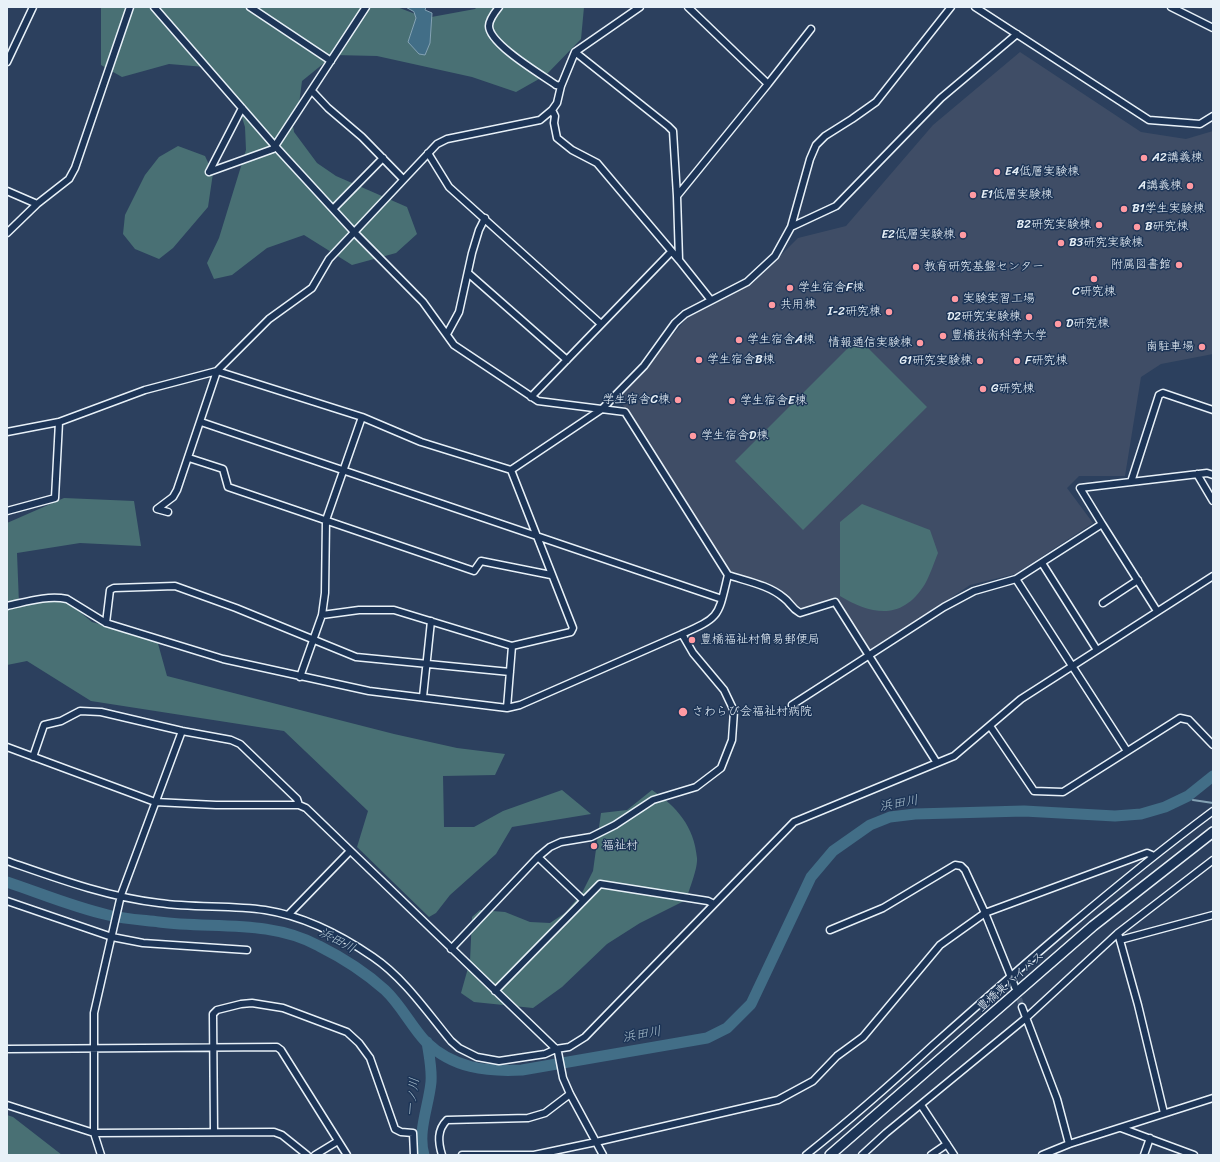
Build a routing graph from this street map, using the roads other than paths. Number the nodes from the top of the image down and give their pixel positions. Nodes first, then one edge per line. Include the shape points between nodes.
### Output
1 (33, 7) edge
2 (130, 7) edge
3 (154, 7) edge
4 (250, 7) edge
5 (366, 7) edge
6 (499, 7) edge
7 (640, 7) edge
8 (688, 7) edge
9 (951, 7) edge
10 (975, 7) edge
11 (1171, 7) edge
12 (1213, 28) edge
13 (811, 29) dead end
14 (1017, 34) junction
15 (575, 52) junction
16 (330, 61) junction
17 (7, 62) edge
18 (768, 84) junction
19 (561, 86) junction
20 (312, 90) junction
21 (242, 108) junction
22 (552, 110) junction
23 (1213, 116) edge
24 (275, 146) junction
25 (428, 154) junction
26 (382, 158) junction
27 (403, 179) junction
28 (7, 191) edge
29 (677, 196) junction
30 (37, 204) junction
31 (333, 209) junction
32 (485, 218) junction
33 (791, 227) junction
34 (354, 232) junction
35 (7, 233) edge
36 (671, 252) junction
37 (679, 260) junction
38 (468, 273) junction
39 (710, 299) junction
40 (601, 324) junction
41 (447, 334) junction
42 (567, 360) junction
43 (217, 371) junction
44 (531, 397) junction
45 (602, 409) junction
46 (1213, 410) edge
47 (362, 417) junction
48 (59, 422) junction
49 (201, 422) junction
50 (7, 432) edge
51 (189, 458) junction
52 (343, 469) junction
53 (511, 470) junction
54 (1197, 474) junction
55 (1213, 475) edge
56 (1131, 482) junction
57 (1213, 501) edge
58 (7, 511) edge
59 (168, 512) dead end
60 (326, 520) junction
61 (1102, 524) junction
62 (537, 537) junction
63 (1042, 563) junction
64 (551, 575) junction
65 (728, 575) junction
66 (1213, 576) edge
67 (1016, 579) junction
68 (1138, 580) junction
69 (722, 599) junction
70 (1103, 602) dead end
71 (7, 606) edge
72 (1157, 611) junction
73 (322, 615) junction
74 (431, 621) junction
75 (106, 623) junction
76 (682, 634) junction
77 (313, 639) junction
78 (512, 646) junction
79 (1097, 650) junction
80 (869, 656) junction
81 (426, 665) junction
82 (1072, 666) junction
83 (510, 672) junction
84 (300, 677) junction
85 (424, 697) junction
86 (792, 705) dead end
87 (507, 708) junction
88 (990, 726) junction
89 (182, 731) junction
90 (1213, 746) edge
91 (7, 747) edge
92 (1127, 751) junction
93 (33, 757) junction
94 (937, 763) junction
95 (156, 802) junction
96 (299, 804) junction
97 (1213, 811) edge
98 (1213, 832) edge
99 (350, 851) junction
100 (1154, 856) junction
101 (538, 857) junction
102 (1213, 860) edge
103 (7, 861) edge
104 (120, 897) junction
105 (583, 900) junction
106 (7, 901) edge
107 (714, 904) junction
108 (985, 912) junction
109 (288, 915) junction
110 (1213, 915) edge
111 (830, 930) dead end
112 (112, 936) junction
113 (1119, 937) junction
114 (451, 949) junction
115 (247, 950) dead end
116 (1011, 977) junction
117 (1015, 987) tunnel mouth
118 (495, 990) junction
119 (1022, 1007) tunnel mouth
120 (1026, 1018) junction
121 (213, 1048) junction
122 (7, 1049) edge
123 (94, 1049) junction
124 (557, 1051) junction
125 (570, 1094) junction
126 (1213, 1098) edge
127 (7, 1105) edge
128 (921, 1105) junction
129 (1164, 1113) junction
130 (1121, 1128) junction
131 (214, 1132) junction
132 (94, 1133) junction
133 (1150, 1138) junction
134 (338, 1141) junction
135 (596, 1142) junction
136 (947, 1144) junction
137 (1069, 1144) junction
138 (101, 1155) edge
139 (307, 1155) edge
140 (315, 1155) edge
141 (347, 1155) edge
142 (414, 1155) edge
143 (442, 1155) edge
144 (462, 1155) edge
145 (534, 1155) edge
146 (604, 1155) edge
147 (806, 1155) edge
148 (830, 1155) edge
149 (862, 1155) edge
150 (931, 1155) edge
151 (954, 1155) edge
152 (1042, 1155) edge
153 (1144, 1155) edge
154 (1194, 1155) edge

1 - 17 street
2 - 30 street via 75,168 69,179
3 - 21 street
4 - 16 street
5 - 16 street
6 - 19 street via 489,25 490,32 498,43
7 - 15 street
8 - 18 street
9 - 33 street via 876,102 825,136 816,145
10 - 14 street
11 - 12 street
13 - 18 street
14 - 23 street via 1149,120 1200,124
14 - 33 street via 940,98 836,206
15 - 19 street
15 - 29 street via 672,131
16 - 20 street
18 - 29 street
19 - 22 street via 557,103
20 - 24 street
20 - 26 street
21 - 24 street
21 - 24 street via 209,172 274,149
22 - 25 street via 540,120 447,139 437,144
22 - 36 street via 557,138 572,150 598,163
24 - 31 street
25 - 27 street
25 - 32 street via 449,187
26 - 27 street
26 - 31 street
27 - 34 street
28 - 30 street
29 - 37 street
30 - 35 street
31 - 34 street
32 - 38 street via 479,230
32 - 40 street
33 - 39 street via 775,256 747,282
34 - 41 street via 422,302
34 - 43 street via 329,259 312,288 269,319
36 - 37 street
36 - 40 street
37 - 39 street
38 - 41 street via 459,312
38 - 42 street
39 - 45 street via 675,323 644,366
40 - 42 street
41 - 44 street via 454,345
42 - 44 street
43 - 47 street
43 - 48 street via 145,390
43 - 49 street
44 - 45 street via 538,401
45 - 53 street
45 - 65 street via 625,412
46 - 56 street via 1163,393 1159,395
47 - 52 street
47 - 53 street via 421,442
48 - 50 street
48 - 58 street via 55,498
49 - 51 street
49 - 52 street
51 - 59 street via 173,497 157,509
51 - 60 street via 223,469 228,488
52 - 60 street
52 - 62 street
53 - 62 street
54 - 55 street
54 - 56 street
54 - 57 street
56 - 61 street via 1080,488
60 - 64 street via 474,571 481,561
60 - 73 street via 325,593
61 - 63 street
61 - 68 street
62 - 64 street
62 - 69 street
63 - 67 street
63 - 79 street
64 - 78 street via 573,628 571,632
65 - 69 street
65 - 80 street via 770,589 785,598 791,608 800,613 834,602
66 - 72 street
67 - 80 street via 974,591 944,607
67 - 82 street
68 - 70 street
68 - 72 street
69 - 76 street via 716,616
71 - 75 street via 67,599
72 - 79 street
73 - 74 street via 359,610 394,610
73 - 77 street
74 - 78 street
74 - 81 street
75 - 77 street via 110,590 175,586
75 - 84 street via 223,659
76 - 87 street via 520,705
76 - 101 street via 693,653 724,690 734,711 732,740 721,768 696,786 653,800 591,837 561,842
77 - 81 street via 356,657
77 - 84 street
78 - 83 street
79 - 82 street
80 - 86 street
80 - 94 street
81 - 83 street
81 - 85 street
82 - 88 street via 1021,698
82 - 92 street
83 - 87 street
84 - 85 street via 369,691
85 - 87 street
88 - 92 street via 1034,791 1063,792
88 - 94 street via 954,756
89 - 93 street via 101,712 80,711 61,721 44,725
89 - 95 street
89 - 96 street via 240,744 297,799
90 - 92 street via 1189,720 1180,718
91 - 93 street
93 - 95 street
94 - 107 street via 794,822
95 - 96 street via 216,805
95 - 104 street
96 - 99 street
97 - 100 street
98 - 148 highway, 豊橋東バイパス via 1093,926
99 - 109 street
99 - 114 street
100 - 108 street via 1147,853
100 - 116 street
101 - 105 street
101 - 114 street
102 - 113 street
103 - 104 street
104 - 109 street via 158,903 264,910
104 - 112 street
105 - 107 street via 600,884
105 - 118 street
106 - 112 street
107 - 124 street via 585,1037
108 - 111 street via 965,870 961,866 955,866 883,908
108 - 116 street
108 - 135 street via 940,945 863,1037 837,1056 813,1081 802,1088 778,1100
109 - 124 street via 336,934 374,957 403,984 459,1048 477,1057 499,1061
110 - 113 street
112 - 115 street via 143,942
112 - 123 street via 94,1013
113 - 120 street
113 - 129 street
114 - 118 street
116 - 117 street
116 - 147 street via 897,1080
118 - 124 street
119 - 120 street
120 - 128 street
120 - 137 street via 1057,1099
121 - 123 street
121 - 131 street
121 - 134 street via 277,1047
121 - 142 street via 213,1014 217,1010 241,1004 252,1003 283,1008 347,1032 370,1058 395,1129 413,1133
122 - 123 street
123 - 132 street
124 - 125 street via 563,1078
125 - 135 street
125 - 143 street via 545,1113 528,1118 448,1120 439,1134
126 - 129 street
127 - 132 street
128 - 136 street
128 - 149 street
129 - 130 street
130 - 133 street
130 - 137 street
131 - 132 street
131 - 139 street via 278,1133
132 - 138 street
133 - 153 street
133 - 154 street
134 - 140 street
134 - 141 street
135 - 145 street
135 - 146 street
136 - 150 street
136 - 151 street
137 - 152 street
144 - 145 street

